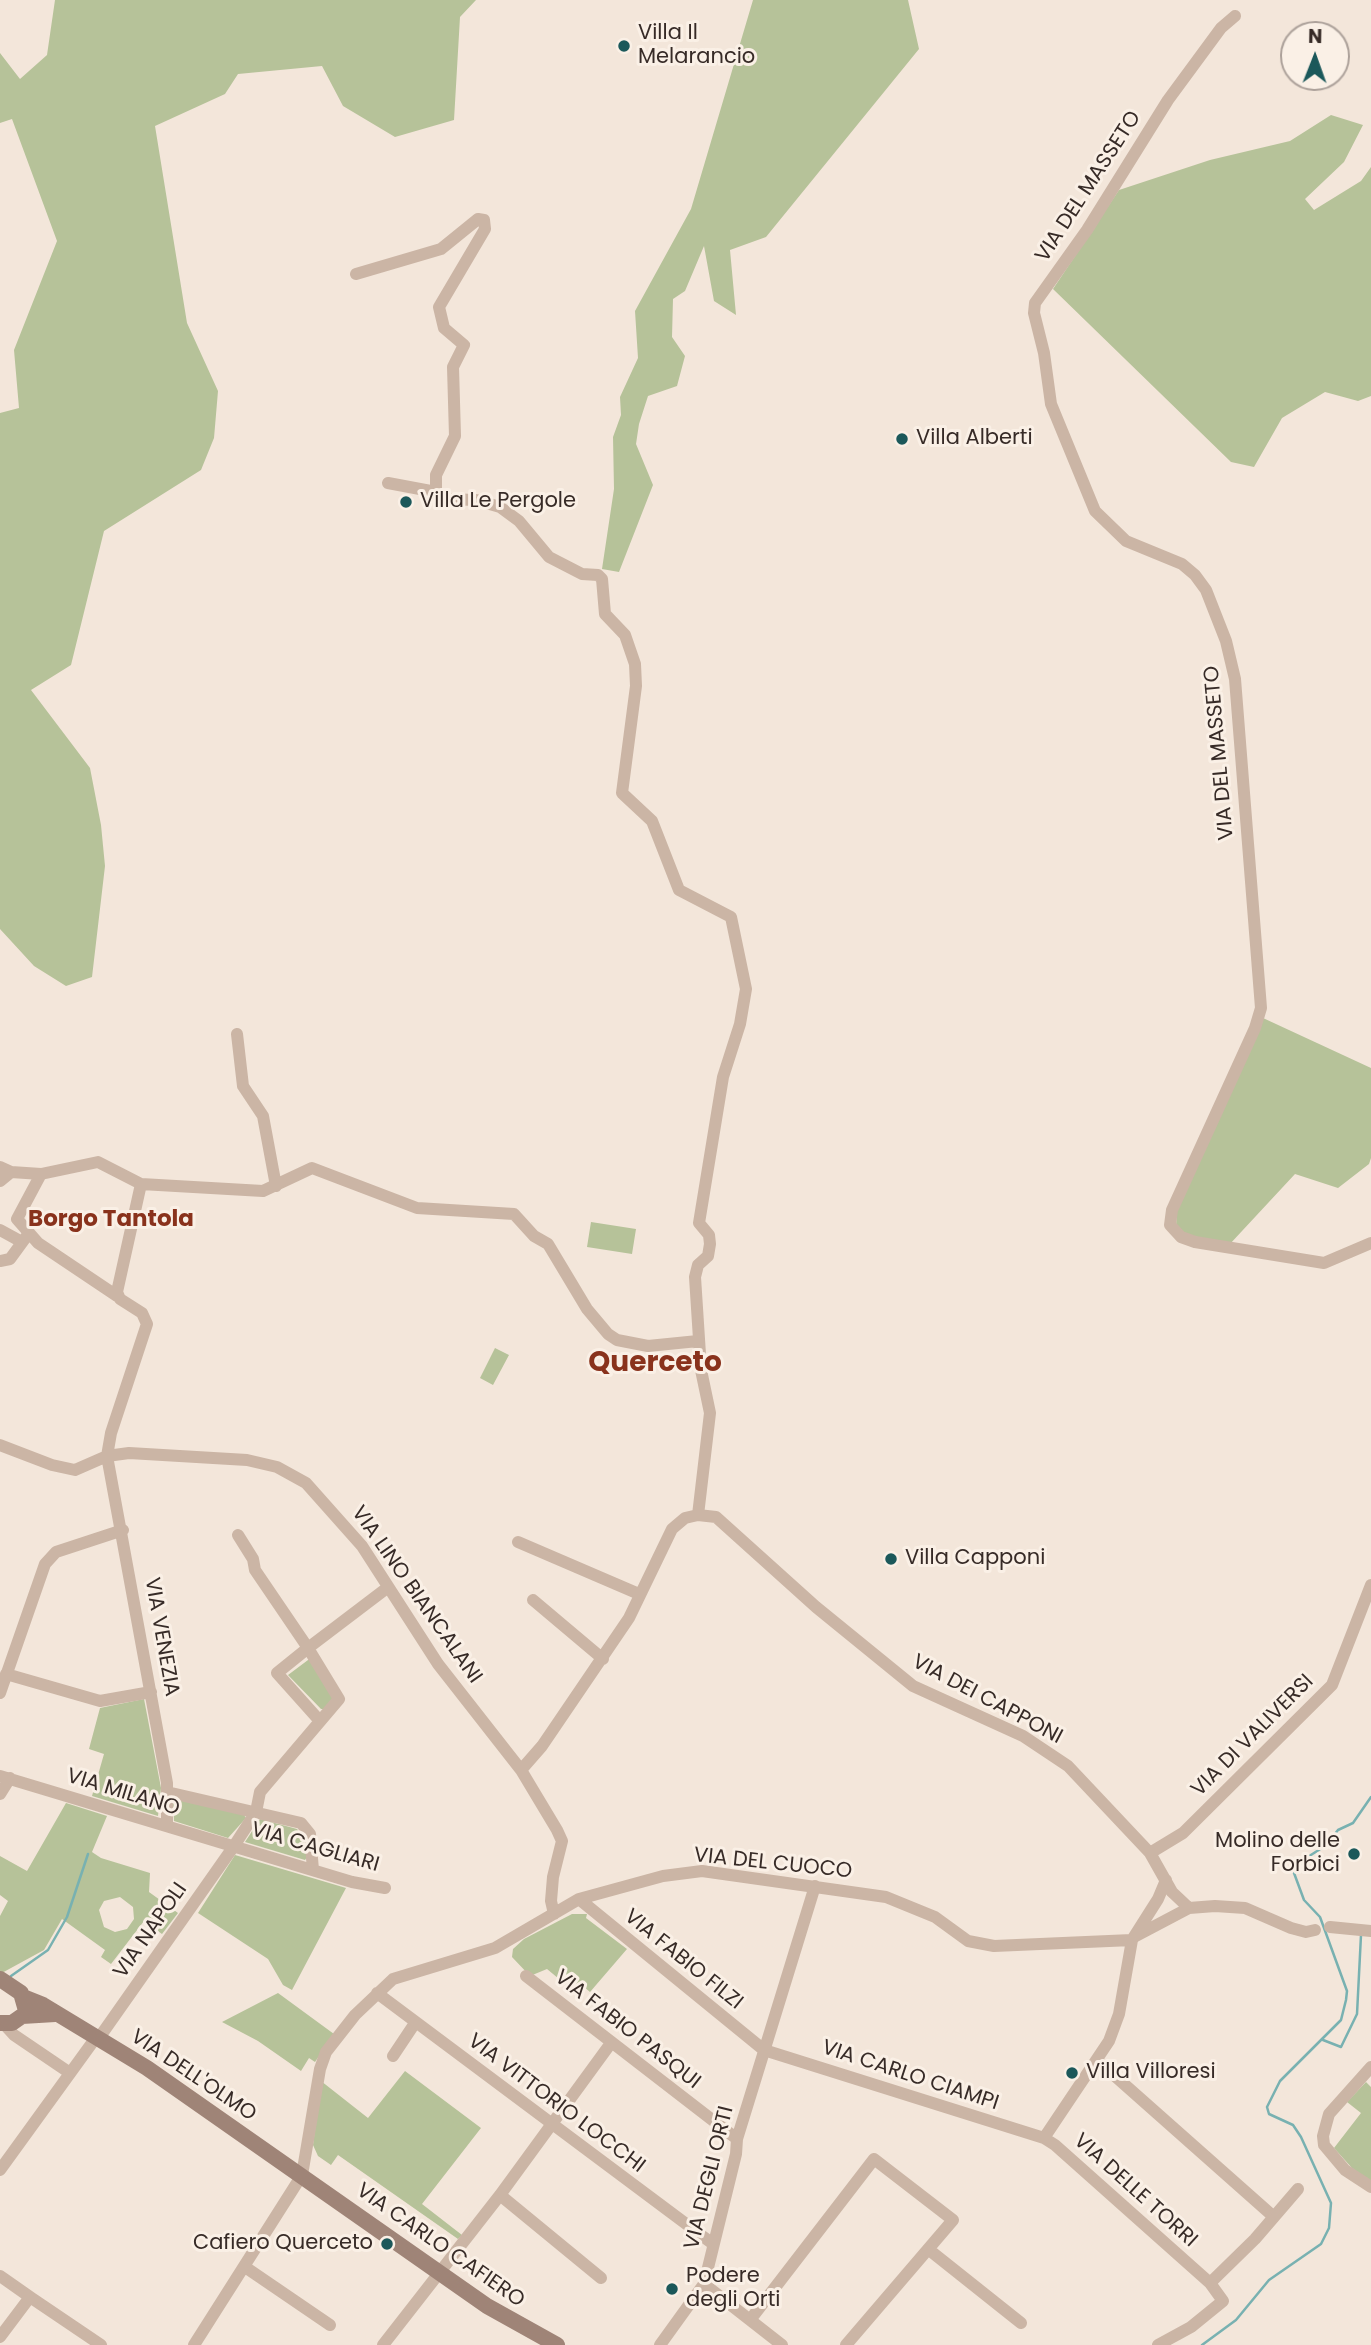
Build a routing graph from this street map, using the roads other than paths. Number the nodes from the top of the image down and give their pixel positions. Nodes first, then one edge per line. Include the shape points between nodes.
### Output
1 (1234, 16) dead end
2 (356, 274) dead end
3 (388, 483) dead end
4 (436, 492) junction
5 (237, 1034) dead end
6 (5, 1170) edge
7 (41, 1174) junction
8 (0, 1181) edge
9 (141, 1184) junction
10 (276, 1186) junction
11 (0, 1230) edge
12 (25, 1238) junction
13 (1371, 1243) edge
14 (0, 1261) edge
15 (117, 1296) junction
16 (698, 1342) junction
17 (0, 1445) edge
18 (107, 1456) junction
19 (698, 1515) junction
20 (123, 1530) junction
21 (238, 1535) dead end
22 (518, 1542) dead end
23 (1371, 1585) edge
24 (387, 1588) junction
25 (639, 1594) junction
26 (533, 1600) dead end
27 (308, 1648) junction
28 (603, 1659) junction
29 (6, 1674) junction
30 (151, 1692) junction
31 (0, 1693) edge
32 (319, 1720) junction
33 (521, 1770) junction
34 (5, 1777) edge
35 (167, 1792) junction
36 (0, 1794) edge
37 (256, 1812) junction
38 (167, 1826) junction
39 (234, 1846) junction
40 (1150, 1853) junction
41 (313, 1870) junction
42 (815, 1886) junction
43 (1169, 1886) junction
44 (385, 1888) dead end
45 (579, 1899) junction
46 (1189, 1908) junction
47 (554, 1914) junction
48 (1330, 1927) dead end
49 (1315, 1930) dead end
50 (1371, 1931) edge
51 (1133, 1938) junction
52 (526, 1976) dead end
53 (9, 1988) edge
54 (377, 1993) junction
55 (58, 2015) junction
56 (11, 2021) edge
57 (415, 2023) junction
58 (95, 2041) junction
59 (611, 2043) junction
60 (764, 2050) junction
61 (393, 2056) dead end
62 (1098, 2061) junction
63 (1371, 2067) edge
64 (70, 2073) junction
65 (551, 2125) junction
66 (1044, 2138) junction
67 (737, 2139) junction
68 (0, 2171) edge
69 (302, 2175) junction
70 (1371, 2187) edge
71 (1298, 2189) dead end
72 (500, 2195) junction
73 (1274, 2217) junction
74 (713, 2245) junction
75 (928, 2249) junction
76 (245, 2267) junction
77 (440, 2272) junction
78 (0, 2276) edge
79 (601, 2278) dead end
80 (1210, 2283) junction
81 (704, 2284) junction
82 (30, 2297) junction
83 (750, 2320) junction
84 (1020, 2323) dead end
85 (330, 2325) dead end
86 (0, 2337) edge
87 (101, 2345) edge
88 (194, 2345) edge
89 (383, 2345) edge
90 (557, 2345) edge
91 (660, 2345) edge
92 (782, 2345) edge
93 (846, 2345) edge
94 (1158, 2345) edge

1 - 13 street, VIA DEL MASSETO via 1168,100 1035,303 1034,313 1051,404 1095,511 1126,541 1182,564 1195,575 1206,590 1236,679 1260,1010 1172,1210 1170,1225 1181,1237 1195,1242 1324,1263
2 - 4 street via 441,249 478,219 484,220 485,229 439,307 444,328 464,345 453,367 455,436 436,475
3 - 4 street
4 - 16 street via 444,499 500,507 519,521 549,557 602,579 605,614 629,640 635,664 622,793 652,821 679,890 731,918 746,989 723,1077 699,1223 710,1244 695,1277
5 - 10 street via 243,1086 262,1116
6 - 7 street
6 - 8 street
7 - 9 street via 98,1162
7 - 12 street via 17,1219
9 - 10 street via 245,1191
9 - 15 street
10 - 16 street via 312,1168 418,1208 515,1215 548,1244 587,1309 617,1340 648,1346
11 - 12 street
12 - 14 street via 10,1259
12 - 15 street
15 - 18 street via 142,1313 147,1324
16 - 19 street via 710,1413
17 - 18 street, VIA LINO BIANCALANI via 75,1470
18 - 20 street, VIA VENEZIA
18 - 24 street, VIA LINO BIANCALANI via 160,1452 277,1467 306,1483 339,1518
19 - 25 street via 685,1518 672,1529
19 - 40 street, VIA DEI CAPPONI via 716,1517 913,1686 1050,1751
20 - 29 street via 56,1552 45,1564
20 - 30 street, VIA VENEZIA
21 - 27 street via 255,1570
22 - 25 street
23 - 40 street, VIA DI VALIVERSI via 1332,1685 1183,1833
24 - 27 street
24 - 33 street, VIA LINO BIANCALANI via 438,1664
25 - 28 street
26 - 28 street
27 - 32 street, VIA NAPOLI via 339,1699
27 - 32 street via 277,1673
28 - 33 street
29 - 30 street via 100,1701
29 - 31 street
30 - 35 street, VIA VENEZIA
32 - 37 street, VIA NAPOLI via 260,1792
33 - 47 street, VIA LINO BIANCALANI via 562,1841 553,1877
34 - 36 street
34 - 38 street, VIA MILANO
35 - 37 street
35 - 38 street, VIA VENEZIA
37 - 39 street, VIA NAPOLI
37 - 41 street via 305,1825
38 - 39 street, VIA MILANO
39 - 41 street, VIA CAGLIARI
39 - 58 street, VIA NAPOLI
40 - 43 street, VIA DEI CAPPONI
41 - 44 street, VIA CAGLIARI
42 - 45 street, VIA DEL CUOCO via 702,1871 663,1876
42 - 51 street, VIA DEL CUOCO via 910,1904 968,1941 994,1946
42 - 60 street, VIA DEGLI ORTI
43 - 46 street, VIA DEI CAPPONI
43 - 51 street, VIA DELLE TORRI
45 - 47 street, VIA DEL CUOCO
45 - 60 street, VIA FABIO FILZI
46 - 49 street via 1245,1908 1291,1928
46 - 51 street
47 - 54 street, VIA DEL CUOCO via 495,1948 393,1979
48 - 50 street
51 - 62 street, VIA DELLE TORRI via 1119,2014
52 - 59 street, VIA FABIO PASQUI
53 - 55 main road, VIA DELL'OLMO
53 - 56 main road, VIA DELL'OLMO via 25,2007
54 - 57 street, VIA VITTORIO LOCCHI
54 - 69 street, VIA DEL CUOCO via 323,2059
55 - 56 main road
55 - 58 main road, VIA DELL'OLMO
56 - 64 street via 12,2033
57 - 61 street
57 - 65 street, VIA VITTORIO LOCCHI
58 - 64 street, VIA NAPOLI
58 - 69 main road, VIA DELL'OLMO
59 - 65 street
59 - 67 street, VIA FABIO PASQUI
60 - 66 street, VIA CARLO CIAMPI
60 - 67 street, VIA DEGLI ORTI
62 - 66 street, VIA DELLE TORRI
62 - 73 street
63 - 70 street via 1326,2120 1324,2145 1345,2170
64 - 68 street, VIA NAPOLI
65 - 72 street
65 - 74 street, VIA VITTORIO LOCCHI
66 - 80 street, VIA DELLE TORRI
67 - 74 street, VIA DEGLI ORTI
69 - 76 street
69 - 77 main road, VIA CARLO CAFIERO
71 - 73 street
72 - 77 street
72 - 79 street
73 - 80 street
74 - 81 street, VIA DEGLI ORTI
75 - 83 street via 953,2220 874,2160
75 - 84 street
75 - 93 street
76 - 85 street
76 - 88 street
77 - 89 street
77 - 90 main road, VIA CARLO CAFIERO via 487,2306
78 - 82 street
80 - 94 street via 1223,2301 1191,2327
81 - 83 street
81 - 91 street, VIA DEGLI ORTI
82 - 86 street
82 - 87 street
83 - 92 street

